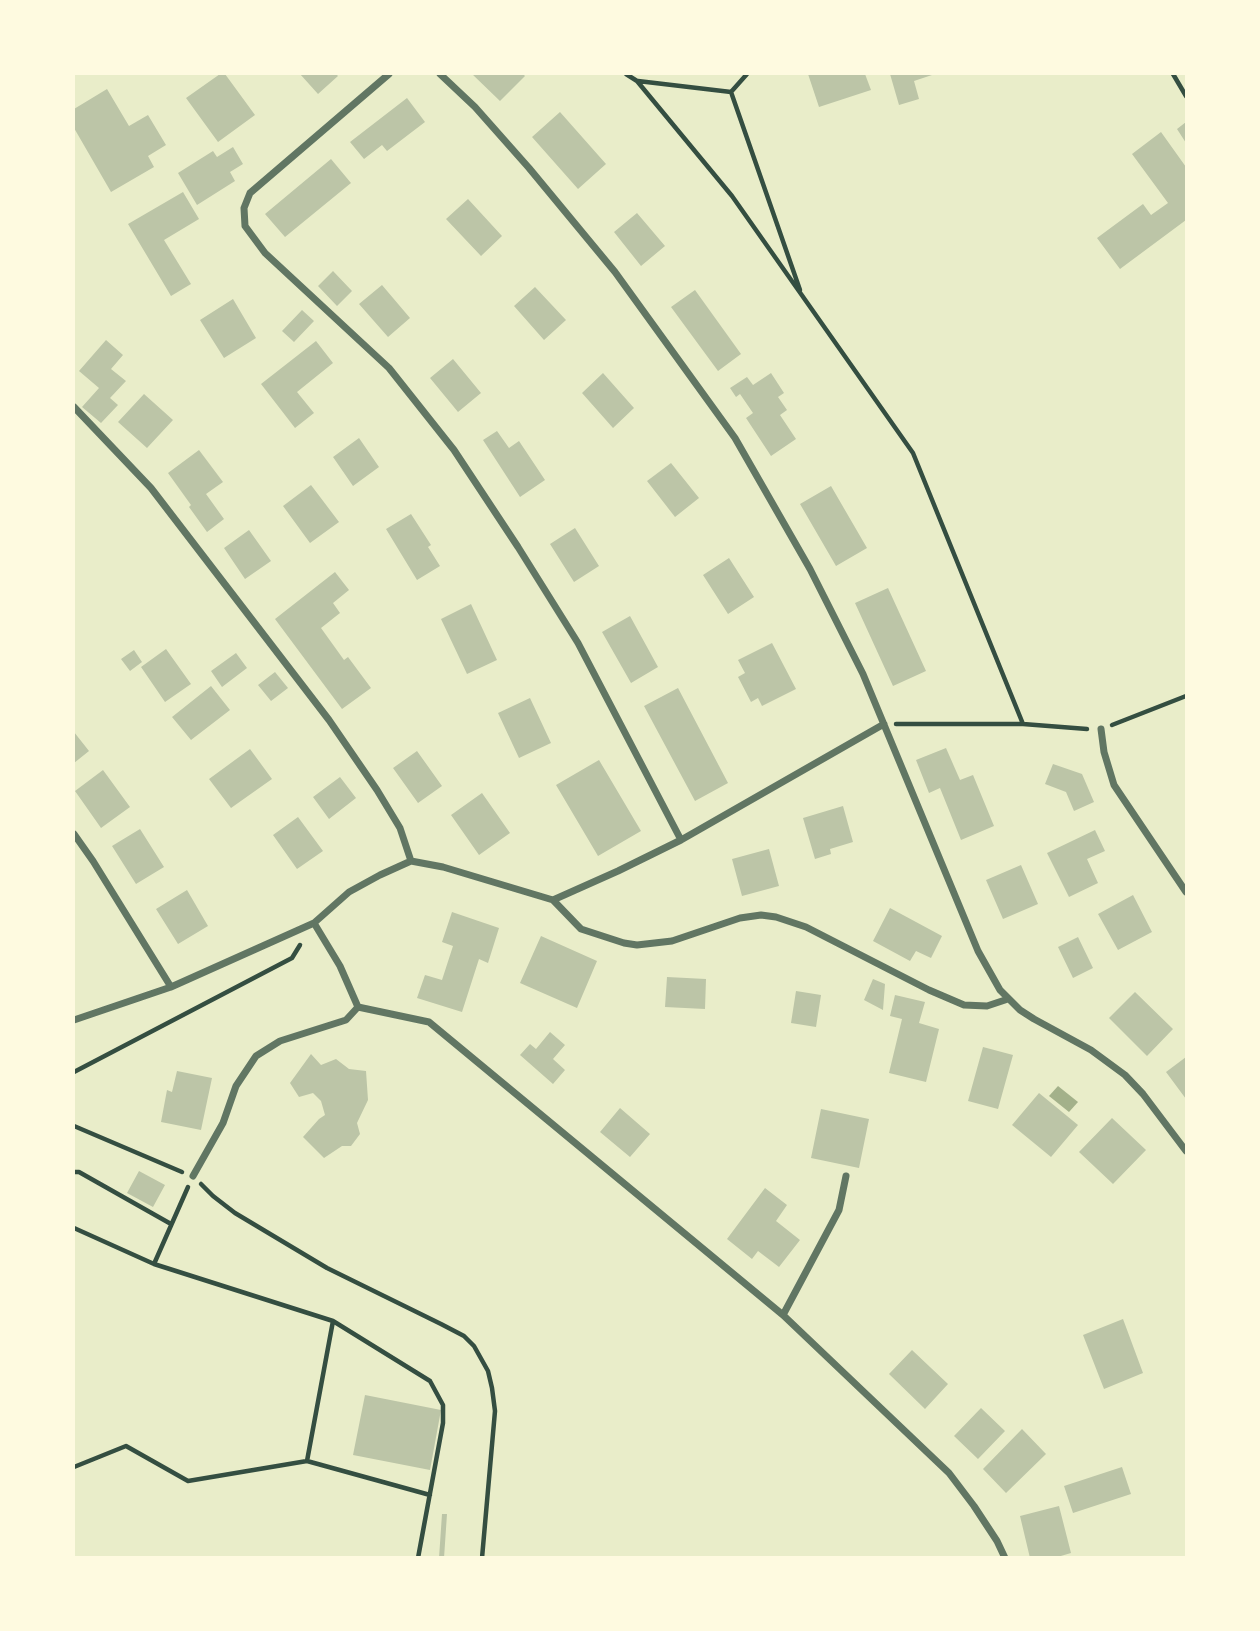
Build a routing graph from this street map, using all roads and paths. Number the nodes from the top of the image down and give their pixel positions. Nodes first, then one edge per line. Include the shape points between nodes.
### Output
1 (389, 74) edge
2 (440, 74) edge
3 (626, 74) edge
4 (747, 74) edge
5 (1173, 74) edge
6 (637, 81) junction
7 (731, 92) junction
8 (1186, 96) edge
9 (802, 296) junction
10 (74, 407) edge
11 (1186, 696) edge
12 (884, 724) junction
13 (1023, 724) junction
14 (1101, 730) junction
15 (74, 834) edge
16 (681, 840) junction
17 (411, 861) junction
18 (1186, 892) edge
19 (553, 900) junction
20 (314, 923) junction
21 (171, 987) junction
22 (1008, 999) junction
23 (358, 1007) junction
24 (74, 1020) edge
25 (74, 1072) edge
26 (74, 1126) edge
27 (1186, 1151) edge
28 (74, 1172) edge
29 (193, 1176) junction
30 (846, 1176) dead end
31 (172, 1224) junction
32 (74, 1228) edge
33 (154, 1264) junction
34 (783, 1315) junction
35 (333, 1321) junction
36 (307, 1461) junction
37 (74, 1467) edge
38 (430, 1495) junction
39 (418, 1558) edge
40 (482, 1558) edge
41 (1005, 1558) edge

1 - 16 street via 250,193 244,208 245,226 265,253 389,368 454,450 578,643
2 - 12 street via 529,168 615,272 735,438 822,592
3 - 6 path
4 - 7 path
5 - 8 path
6 - 7 path
6 - 9 path via 732,196
7 - 9 path
9 - 13 path via 912,453
10 - 17 street via 151,488 329,720 400,828
11 - 14 path
12 - 13 path
12 - 16 street
12 - 22 street via 978,951
13 - 14 path
14 - 18 street via 1114,785
15 - 21 street
16 - 19 street
17 - 19 street
17 - 20 street via 349,892
19 - 22 street via 582,929 637,945 672,941 740,918 776,917 806,926 964,1005 987,1006
20 - 21 street
20 - 23 street
20 - 25 path via 292,958
21 - 24 street
22 - 27 street via 1125,1075
23 - 29 street via 346,1020 281,1041 256,1056 236,1086 223,1123
23 - 34 street via 429,1022
26 - 29 path
28 - 31 path
29 - 31 path
29 - 40 path via 235,1213 304,1255 464,1336 474,1346 488,1371 495,1411
30 - 34 street via 839,1210
31 - 33 path
32 - 33 path
33 - 35 path
34 - 41 street via 950,1473
35 - 36 path
35 - 38 path via 430,1381 443,1405 443,1423
36 - 37 path via 188,1481 126,1446
36 - 38 path
38 - 39 path

